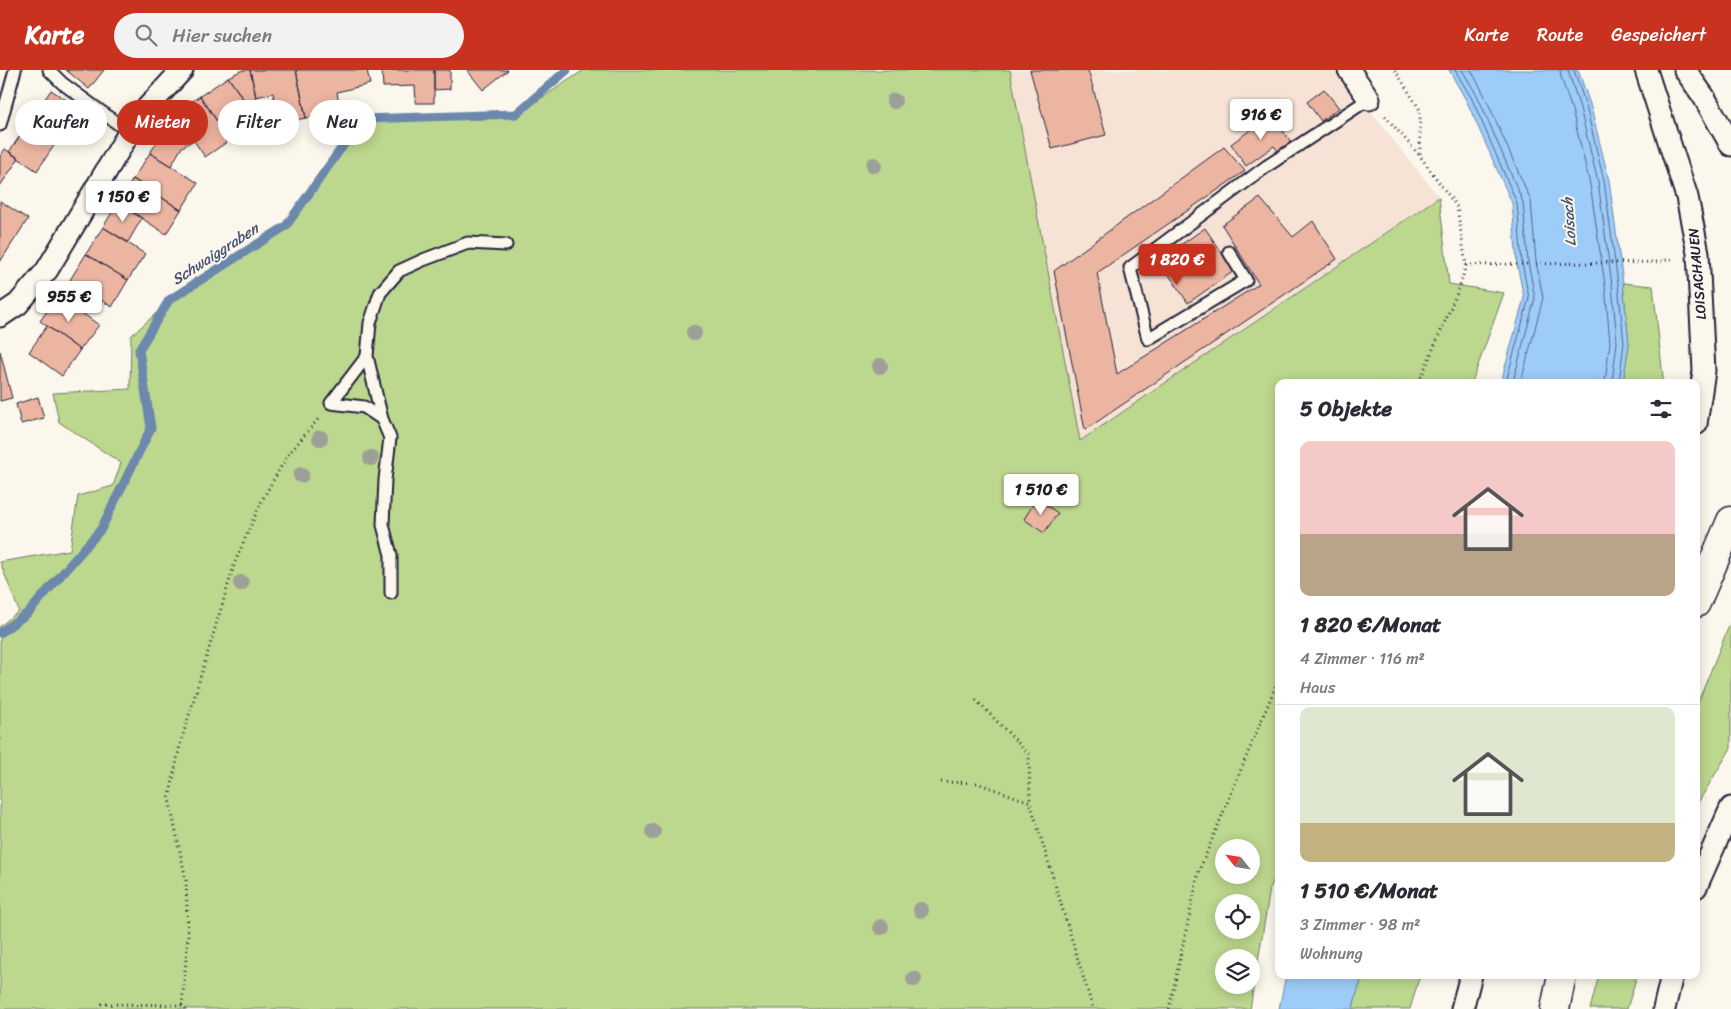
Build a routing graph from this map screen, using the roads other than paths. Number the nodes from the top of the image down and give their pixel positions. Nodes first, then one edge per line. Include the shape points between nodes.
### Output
1 (15, 70) edge
2 (49, 70) edge
3 (182, 70) edge
4 (1349, 70) edge
5 (1646, 70) edge
6 (1685, 70) edge
7 (1369, 98) joint
8 (154, 100) edge
9 (117, 123) edge
10 (0, 125) edge
11 (121, 145) edge
12 (1731, 145) edge
13 (506, 244) dead end
14 (1229, 252) dead end
15 (0, 316) edge
16 (367, 356) junction
17 (1700, 398) edge
18 (382, 419) junction
19 (1731, 521) edge
20 (391, 593) dead end
21 (1700, 594) edge
22 (1731, 808) edge
23 (1700, 878) edge
24 (1470, 979) edge
25 (1561, 979) edge
26 (1671, 979) edge
27 (1462, 1009) edge
28 (1554, 1009) edge
29 (1664, 1009) edge

1 - 10 lane
2 - 9 lane via 62,84
3 - 8 street
4 - 7 street
5 - 17 street, LOISACHAUEN via 1688,197 1698,253 1704,371
6 - 12 street
7 - 14 lane via 1267,166 1130,268 1148,339 1246,280
11 - 15 street via 47,270 18,304
13 - 16 lane via 468,243 399,271 380,293 370,323
16 - 18 lane
16 - 18 lane via 331,403 364,407
18 - 20 lane via 390,438 383,525 391,555
19 - 21 main road
22 - 23 street
24 - 27 street
25 - 28 main road
26 - 29 street

